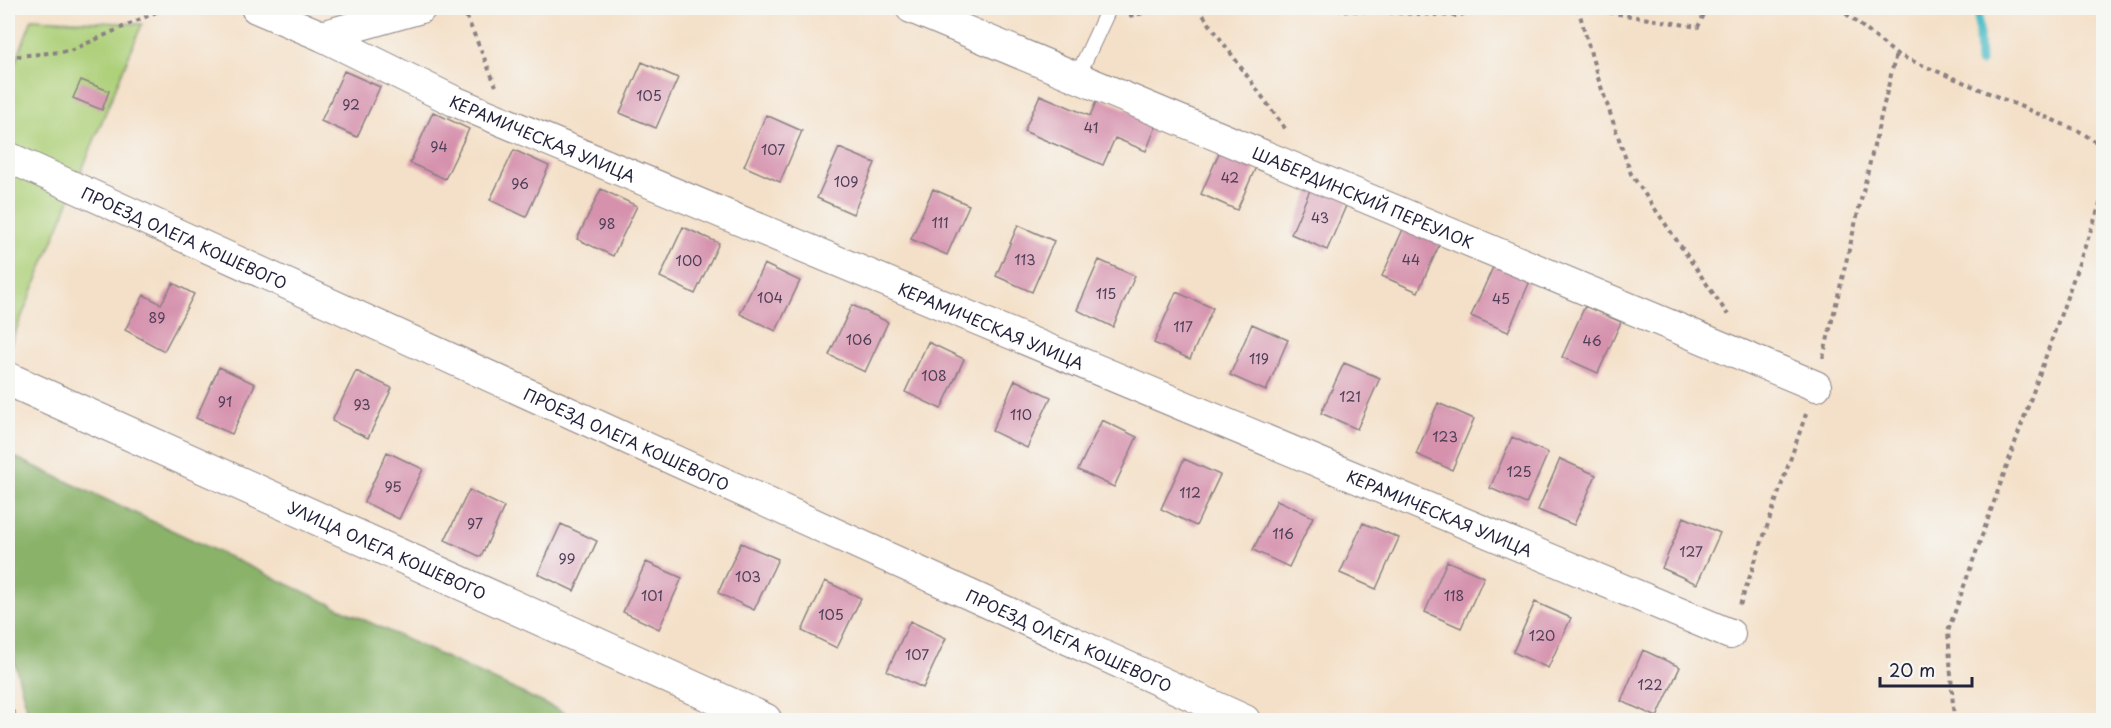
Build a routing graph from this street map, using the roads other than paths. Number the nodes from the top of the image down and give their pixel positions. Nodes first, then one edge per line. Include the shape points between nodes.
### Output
1 (256, 8) edge
2 (421, 8) edge
3 (911, 8) edge
4 (1109, 8) edge
5 (322, 36) junction
6 (1077, 77) junction
7 (8, 157) edge
8 (8, 379) edge
9 (1816, 386) road end
10 (1730, 634) road end
11 (8, 716) edge
12 (9, 720) edge
13 (765, 720) edge
14 (1245, 720) edge

1 - 5 street, КЕРАМИЧЕСКАЯ УЛИЦА
2 - 5 street
3 - 6 street, ШАБЕРДИНСКИЙ ПЕРЕУЛОК
4 - 6 lane
5 - 10 street, КЕРАМИЧЕСКАЯ УЛИЦА via 454,101
6 - 9 street, ШАБЕРДИНСКИЙ ПЕРЕУЛОК
7 - 14 street, ПРОЕЗД ОЛЕГА КОШЕВОГО
8 - 13 main road, УЛИЦА ОЛЕГА КОШЕВОГО
11 - 12 lane

